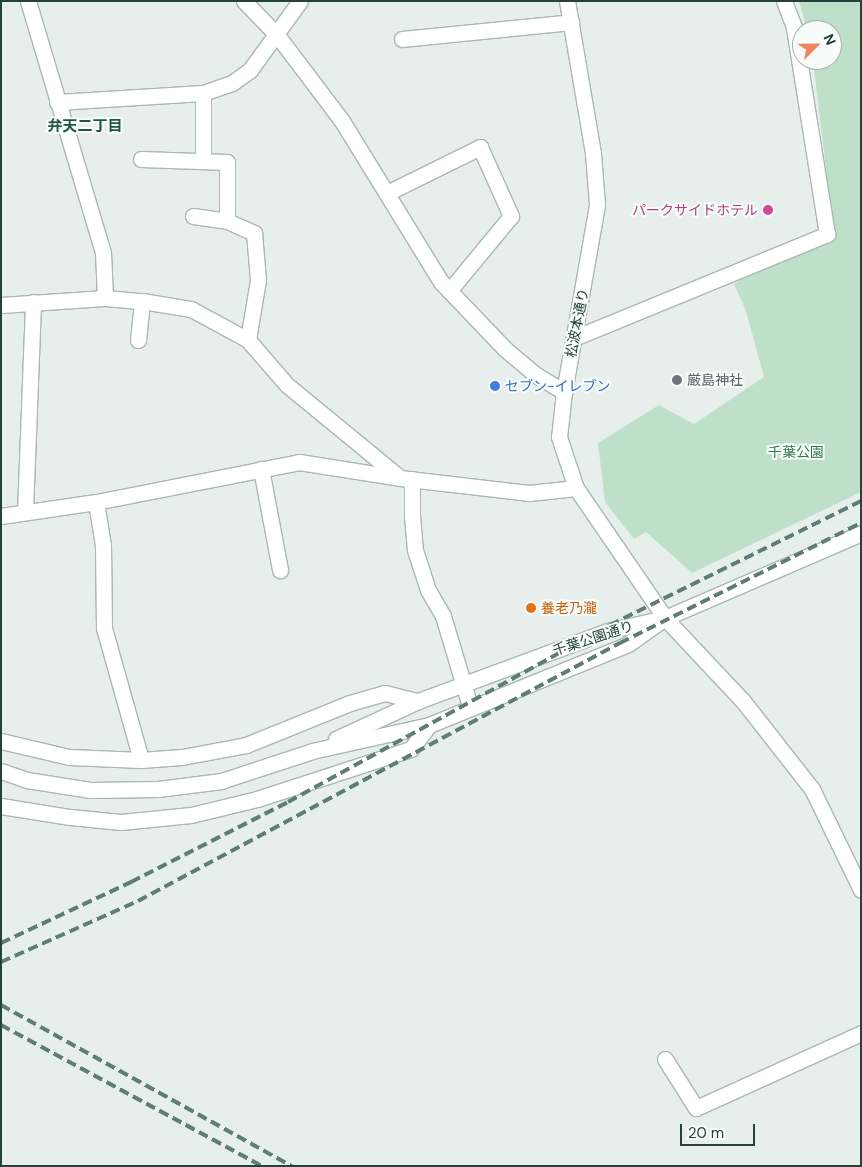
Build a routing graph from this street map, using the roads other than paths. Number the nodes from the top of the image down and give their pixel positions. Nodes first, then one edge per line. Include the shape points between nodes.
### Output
1 (28, 1) edge
2 (244, 1) edge
3 (300, 1) edge
4 (567, 1) edge
5 (784, 1) edge
6 (571, 22) junction
7 (277, 35) junction
8 (402, 40) dead end
9 (203, 93) junction
10 (57, 102) junction
11 (141, 159) dead end
12 (204, 161) junction
13 (386, 193) junction
14 (193, 216) dead end
15 (227, 221) junction
16 (449, 291) junction
17 (105, 298) junction
18 (142, 301) junction
19 (33, 302) junction
20 (1, 305) edge
21 (574, 338) junction
22 (138, 340) dead end
23 (248, 340) junction
24 (564, 392) junction
25 (261, 470) junction
26 (406, 478) junction
27 (576, 488) junction
28 (96, 502) junction
29 (25, 512) junction
30 (1, 516) edge
31 (861, 533) edge
32 (280, 570) dead end
33 (665, 618) junction
34 (463, 684) junction
35 (418, 701) junction
36 (470, 706) junction
37 (429, 725) junction
38 (1, 741) edge
39 (312, 751) junction
40 (142, 760) junction
41 (1, 771) edge
42 (1, 806) edge
43 (861, 890) edge
44 (861, 1033) edge
45 (665, 1059) dead end

1 - 10 street
2 - 7 street
3 - 7 street
4 - 6 street, 松波本通り
5 - 21 street via 794,27 827,234
6 - 8 street
6 - 21 street, 松波本通り via 593,153 597,205
7 - 9 street via 250,70 232,84
7 - 13 street via 342,121
9 - 10 street
9 - 12 street
10 - 17 street via 103,252
11 - 12 street
12 - 15 street via 227,162
13 - 16 street
13 - 16 street via 480,147 511,216
14 - 15 street
15 - 23 street via 254,233 258,280
16 - 24 street via 505,349 536,375
17 - 18 street
17 - 19 street
18 - 22 street
18 - 23 street via 192,309
19 - 20 street
19 - 29 street
21 - 24 street, 松波本通り
23 - 26 street via 287,385
24 - 27 street, 松波本通り via 559,437
25 - 26 street via 299,462
25 - 28 street
25 - 32 street
26 - 27 street via 529,493
26 - 34 street via 415,550 428,590 443,616
27 - 33 street, 松波本通り
28 - 29 street
28 - 40 street via 103,545 104,628
29 - 30 street
31 - 33 street
33 - 34 street, 千葉公園通り via 607,631
33 - 36 street, 千葉公園通り via 628,644
33 - 43 street, 松波本通り via 743,701 812,789
34 - 35 street, 千葉公園通り
34 - 36 street
35 - 39 street, 千葉公園通り
35 - 40 street via 384,693 350,702 246,745 182,757
36 - 37 street, 千葉公園通り
37 - 39 street, 千葉公園通り
37 - 42 street via 411,749 257,799 191,815 121,822
38 - 40 street via 70,757
39 - 41 street via 221,781 158,789 90,790 27,780
44 - 45 street via 696,1108

